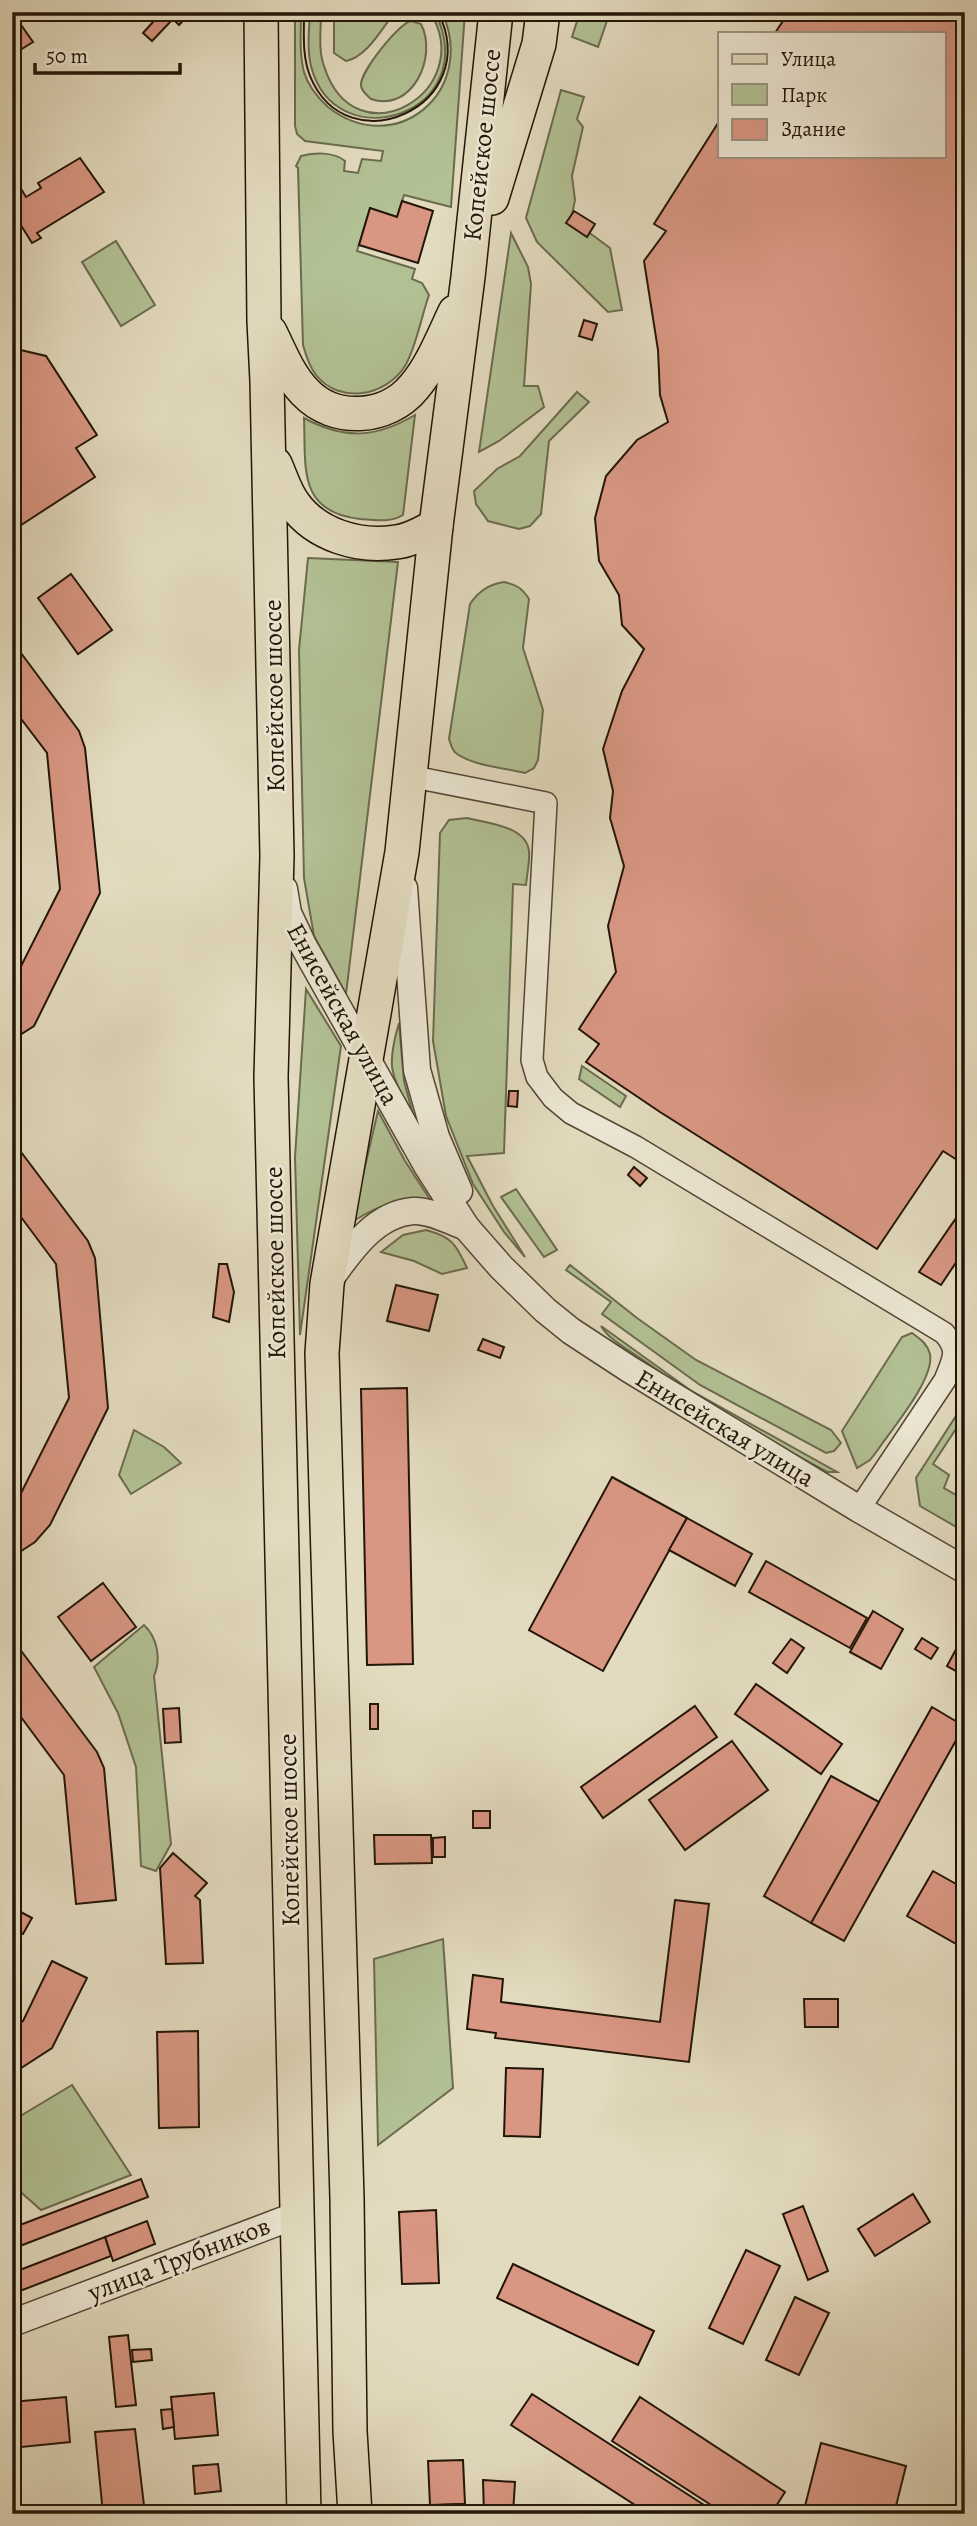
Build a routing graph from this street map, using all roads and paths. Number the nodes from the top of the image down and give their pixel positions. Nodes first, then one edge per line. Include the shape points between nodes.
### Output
1 (261, 12) edge
2 (496, 12) edge
3 (550, 12) edge
4 (541, 28) edge
5 (466, 285) junction
6 (264, 321) junction
7 (269, 453) junction
8 (436, 526) junction
9 (409, 776) junction
10 (402, 852) junction
11 (278, 856) junction
12 (365, 1057) junction
13 (466, 1227) junction
14 (500, 1266) junction
15 (327, 1284) junction
16 (859, 1509) junction
17 (965, 1570) edge
18 (347, 2198) junction
19 (297, 2215) junction
20 (12, 2323) edge
21 (304, 2514) edge
22 (355, 2514) edge

1 - 6 main road, Копейское шоссе
2 - 5 main road, Копейское шоссе
3 - 4 street, Копейское шоссе
4 - 5 main road, Копейское шоссе
5 - 6 main road via 412,389 369,414 335,411 313,400 290,372
5 - 8 main road, Копейское шоссе
6 - 7 main road, Копейское шоссе
7 - 8 main road via 293,503 329,534 360,542 398,542
7 - 11 main road, Копейское шоссе
8 - 9 main road, Копейское шоссе
9 - 10 main road, Копейское шоссе
9 - 16 street via 546,803 532,1060 537,1077 553,1098 571,1113 636,1147 944,1333 953,1343 955,1356 944,1380
10 - 12 main road, Копейское шоссе
10 - 14 street, Енисейская улица via 417,1070 451,1174
11 - 12 street, Енисейская улица via 288,913
11 - 19 main road, Копейское шоссе via 271,1077
12 - 13 street, Енисейская улица
12 - 15 main road, Копейское шоссе
13 - 14 street, Енисейская улица
13 - 15 street via 415,1211 395,1215 350,1251
14 - 16 street, Енисейская улица via 571,1331
15 - 18 main road, Копейское шоссе via 322,1380
16 - 17 street, Енисейская улица
18 - 19 main road, улица Трубников
18 - 22 main road, Копейское шоссе
19 - 20 street, улица Трубников
19 - 21 main road, Копейское шоссе

